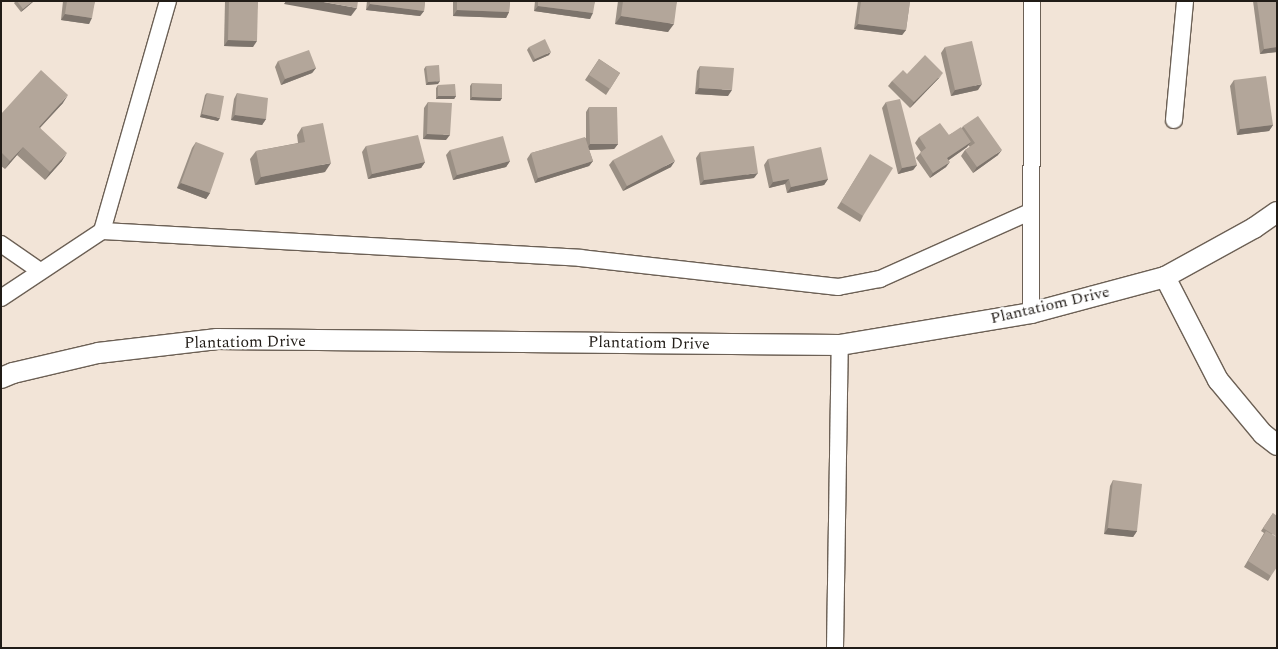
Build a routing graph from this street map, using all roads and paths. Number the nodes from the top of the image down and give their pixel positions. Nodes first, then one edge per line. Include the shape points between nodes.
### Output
1 (168, 1) edge
2 (1032, 1) edge
3 (1185, 1) edge
4 (1174, 120) dead end
5 (1030, 212) junction
6 (1277, 212) edge
7 (102, 231) junction
8 (1, 244) edge
9 (40, 271) junction
10 (1165, 277) junction
11 (1, 298) edge
12 (1031, 313) junction
13 (840, 345) junction
14 (1, 378) edge
15 (1277, 445) edge
16 (835, 648) edge

1 - 7 street
2 - 5 street
3 - 4 street
5 - 7 street via 880,279 838,287 580,258
5 - 12 street
6 - 10 street, Plantatiom Drive
7 - 9 street
8 - 9 street
9 - 11 street
10 - 12 street, Plantatiom Drive
10 - 15 street via 1218,380 1263,434
12 - 13 street, Plantatiom Drive
13 - 14 street, Plantatiom Drive via 217,339 98,354
13 - 16 street

